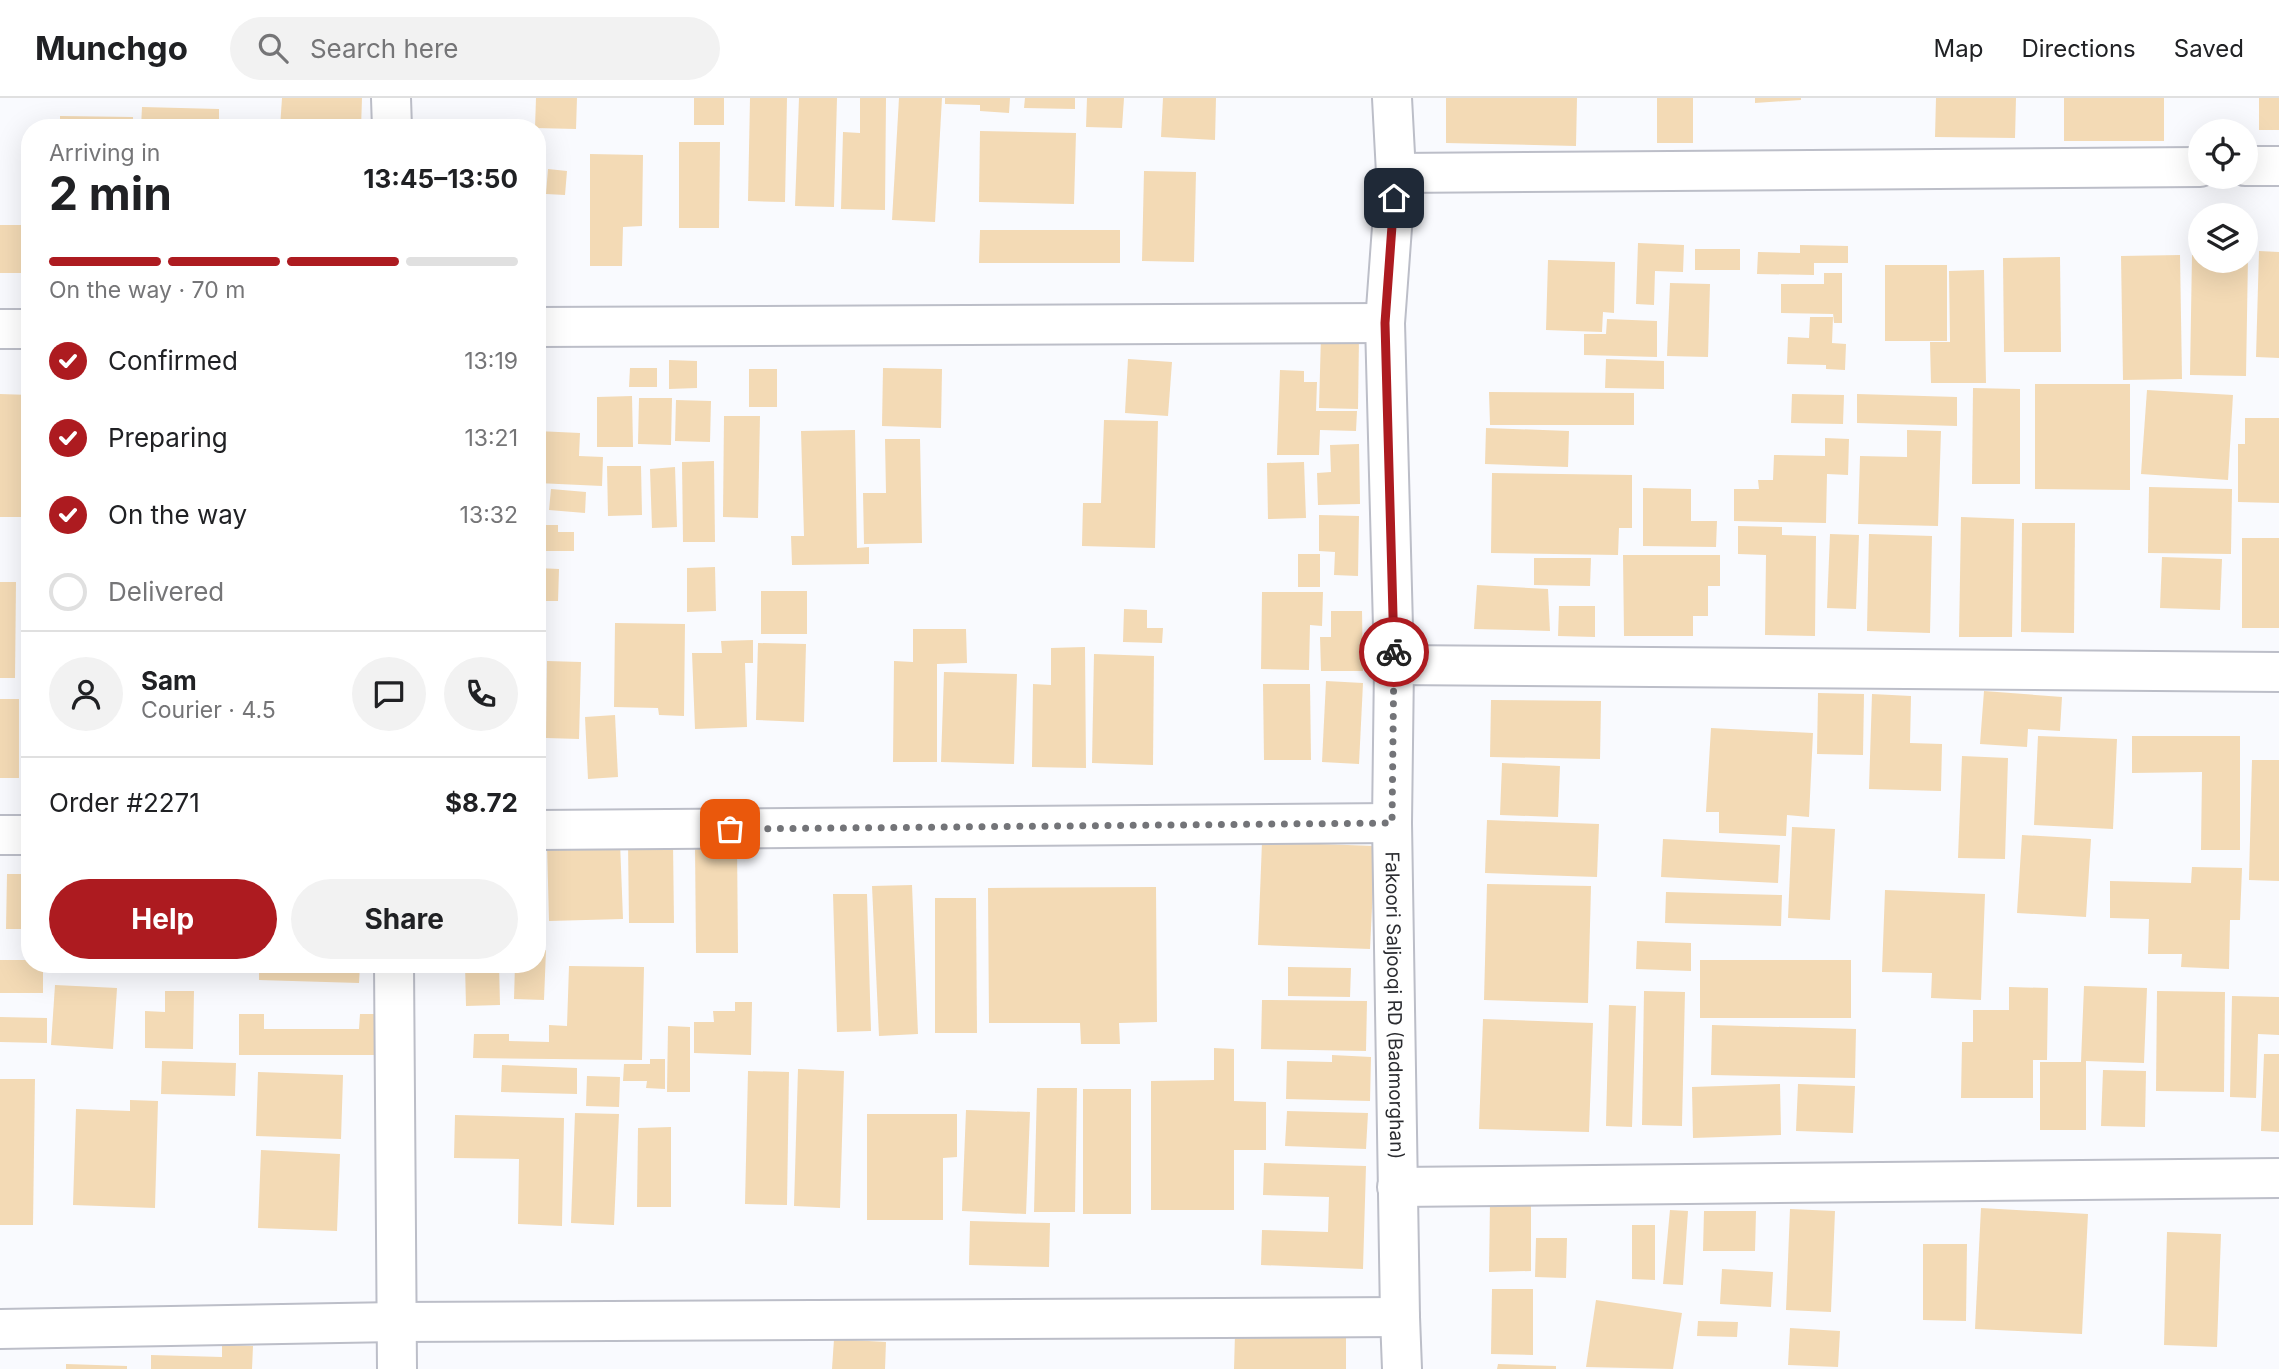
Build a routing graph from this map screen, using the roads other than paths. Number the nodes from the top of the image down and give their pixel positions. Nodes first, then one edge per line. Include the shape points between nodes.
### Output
1 (391, 98) edge
2 (1392, 98) edge
3 (391, 119) edge
4 (2258, 166) edge
5 (2279, 166) edge
6 (2188, 167) edge
7 (1396, 173) junction
8 (1385, 323) junction
9 (546, 327) edge
10 (0, 329) edge
11 (21, 329) edge
12 (1394, 665) junction
13 (2279, 672) edge
14 (1392, 823) junction
15 (546, 830) edge
16 (0, 835) edge
17 (21, 835) edge
18 (394, 973) edge
19 (2279, 1178) edge
20 (1397, 1187) junction
21 (1400, 1317) junction
22 (396, 1322) junction
23 (0, 1329) edge
24 (397, 1369) edge
25 (1402, 1369) edge

1 - 3 street
2 - 7 street, Fakoori Saljooqi RD (Badmorghan)
4 - 5 street
6 - 7 street
7 - 8 street, Fakoori Saljooqi RD (Badmorghan)
8 - 9 street
8 - 12 street, Fakoori Saljooqi RD (Badmorghan)
10 - 11 street
12 - 13 street
12 - 14 street, Fakoori Saljooqi RD (Badmorghan)
14 - 15 street
14 - 20 street, Fakoori Saljooqi RD (Badmorghan)
16 - 17 street
18 - 22 street
19 - 20 street
20 - 21 street, Fakoori Saljooqi RD (Badmorghan)
21 - 22 street
21 - 25 street, Fakoori Saljooqi RD (Badmorghan)
22 - 23 street
22 - 24 street

